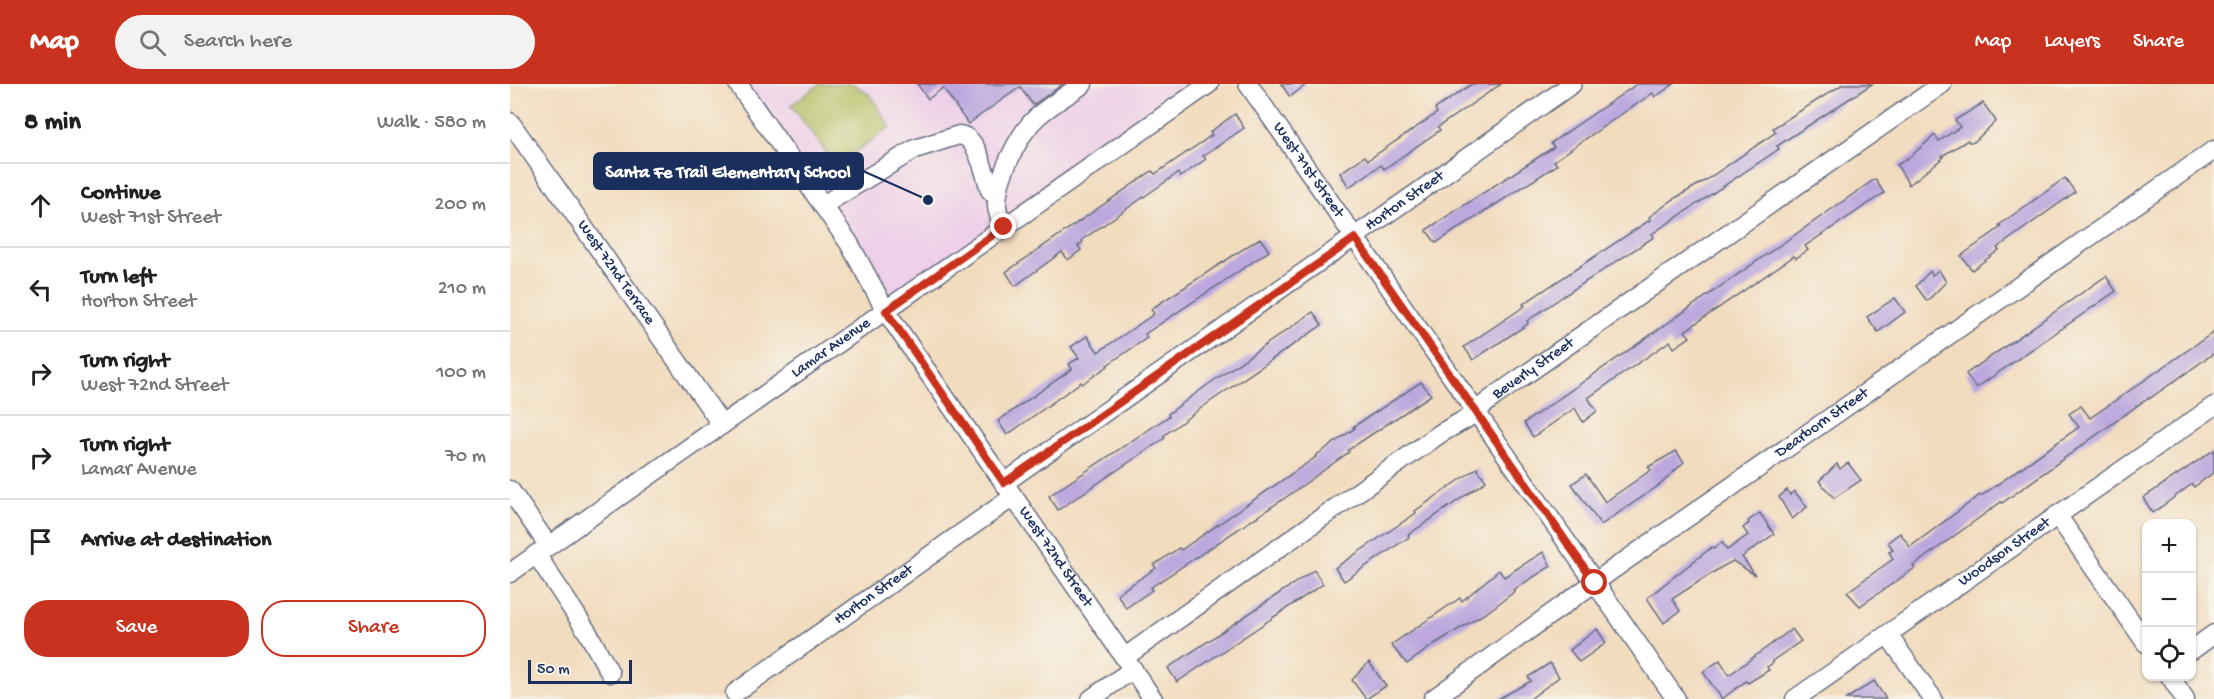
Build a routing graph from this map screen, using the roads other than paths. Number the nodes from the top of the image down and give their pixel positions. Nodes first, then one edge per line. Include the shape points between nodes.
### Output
1 (738, 84) edge
2 (1083, 84) edge
3 (1209, 84) edge
4 (1248, 84) edge
5 (1572, 84) edge
6 (1942, 84) edge
7 (510, 122) edge
8 (2214, 150) edge
9 (998, 194) junction
10 (823, 205) junction
11 (1004, 227) junction
12 (1355, 238) junction
13 (886, 311) junction
14 (2214, 406) edge
15 (1476, 411) junction
16 (722, 425) junction
17 (510, 490) edge
18 (1008, 490) junction
19 (2057, 515) junction
20 (542, 550) junction
21 (510, 573) edge
22 (1595, 583) junction
23 (2214, 634) edge
24 (1888, 635) junction
25 (2142, 637) edge
26 (2196, 647) edge
27 (1129, 663) junction
28 (610, 673) dead end
29 (2173, 681) edge
30 (735, 693) dead end
31 (1091, 699) edge
32 (1153, 699) edge
33 (1433, 699) edge
34 (1676, 699) edge
35 (1795, 699) edge
36 (1933, 699) edge
37 (2185, 699) edge

1 - 10 street, West 72nd Street
2 - 9 street via 1027,128 1015,146
3 - 11 street, Lamar Avenue
4 - 12 street, West 71st Street
5 - 12 street, Horton Street
6 - 15 street, Beverly Street
7 - 16 street, West 72nd Terrace
8 - 22 street, Dearborn Street
9 - 10 street via 990,190 975,146 959,135 915,149
9 - 11 street via 997,206
10 - 13 street, West 72nd Street
11 - 13 street, Lamar Avenue
12 - 15 street, West 71st Street
12 - 18 street, Horton Street
13 - 16 street, Lamar Avenue
13 - 18 street, West 72nd Street
14 - 19 street, Woodson Street
15 - 22 street, West 71st Street
15 - 27 street, Beverly Street via 1422,446
16 - 20 street, Lamar Avenue
17 - 20 street
18 - 27 street, West 72nd Street
18 - 30 street, Horton Street
19 - 24 street, Woodson Street
19 - 25 street
20 - 21 street, Lamar Avenue
20 - 28 street
22 - 33 street, Dearborn Street
22 - 34 street, West 71st Street
23 - 26 street
24 - 35 street, Woodson Street
24 - 36 street
27 - 31 street, Beverly Street
27 - 32 street, West 72nd Street
29 - 37 street

